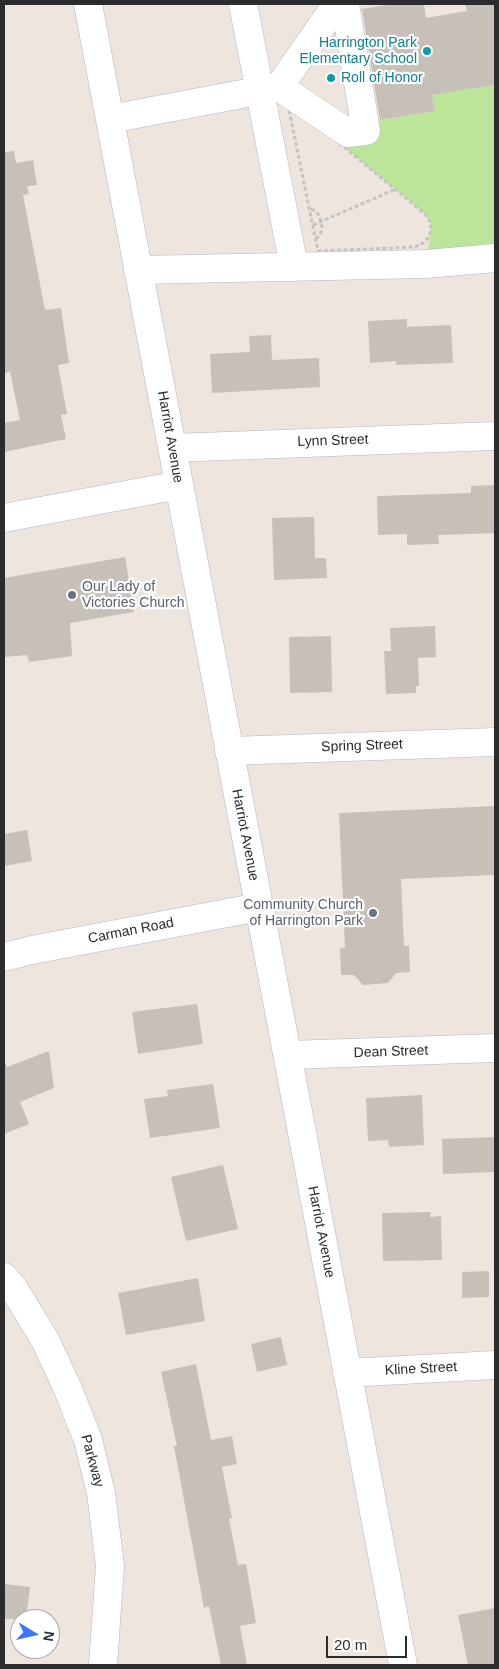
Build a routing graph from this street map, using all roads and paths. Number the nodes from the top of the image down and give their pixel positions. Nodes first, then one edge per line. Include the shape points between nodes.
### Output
1 (88, 4) edge
2 (243, 4) edge
3 (345, 4) edge
4 (270, 89) junction
5 (110, 118) junction
6 (396, 189) junction
7 (309, 209) junction
8 (321, 221) junction
9 (312, 225) junction
10 (315, 239) junction
11 (495, 258) edge
12 (294, 267) junction
13 (138, 270) junction
14 (495, 436) edge
15 (172, 448) junction
16 (179, 485) junction
17 (4, 518) edge
18 (495, 742) edge
19 (229, 751) junction
20 (259, 908) junction
21 (4, 957) edge
22 (495, 1048) edge
23 (288, 1055) junction
24 (4, 1277) edge
25 (495, 1365) edge
26 (347, 1373) junction
27 (103, 1665) edge
28 (402, 1665) edge

1 - 5 street, Harriot Avenue
2 - 4 street
3 - 4 street via 330,14
3 - 4 street via 366,131 348,134
4 - 5 street
4 - 12 street
5 - 13 street, Harriot Avenue
6 - 7 path via 293,105 288,105
6 - 8 path
6 - 10 path via 430,222 429,237 423,243 415,247 318,251
7 - 8 path via 315,211
7 - 9 path
8 - 9 path
8 - 10 path via 320,234
9 - 10 path
11 - 12 street via 426,264
12 - 13 street
13 - 15 street, Harriot Avenue
14 - 15 street, Lynn Street
15 - 16 street, Harriot Avenue
16 - 17 street
16 - 19 street, Harriot Avenue
18 - 19 street, Spring Street
19 - 20 street, Harriot Avenue
20 - 21 street, Carman Road
20 - 23 street, Harriot Avenue
22 - 23 street, Dean Street
23 - 26 street, Harriot Avenue
24 - 27 street, Parkway via 45,1340 88,1440 101,1493 110,1566
25 - 26 street, Kline Street
26 - 28 street, Harriot Avenue

